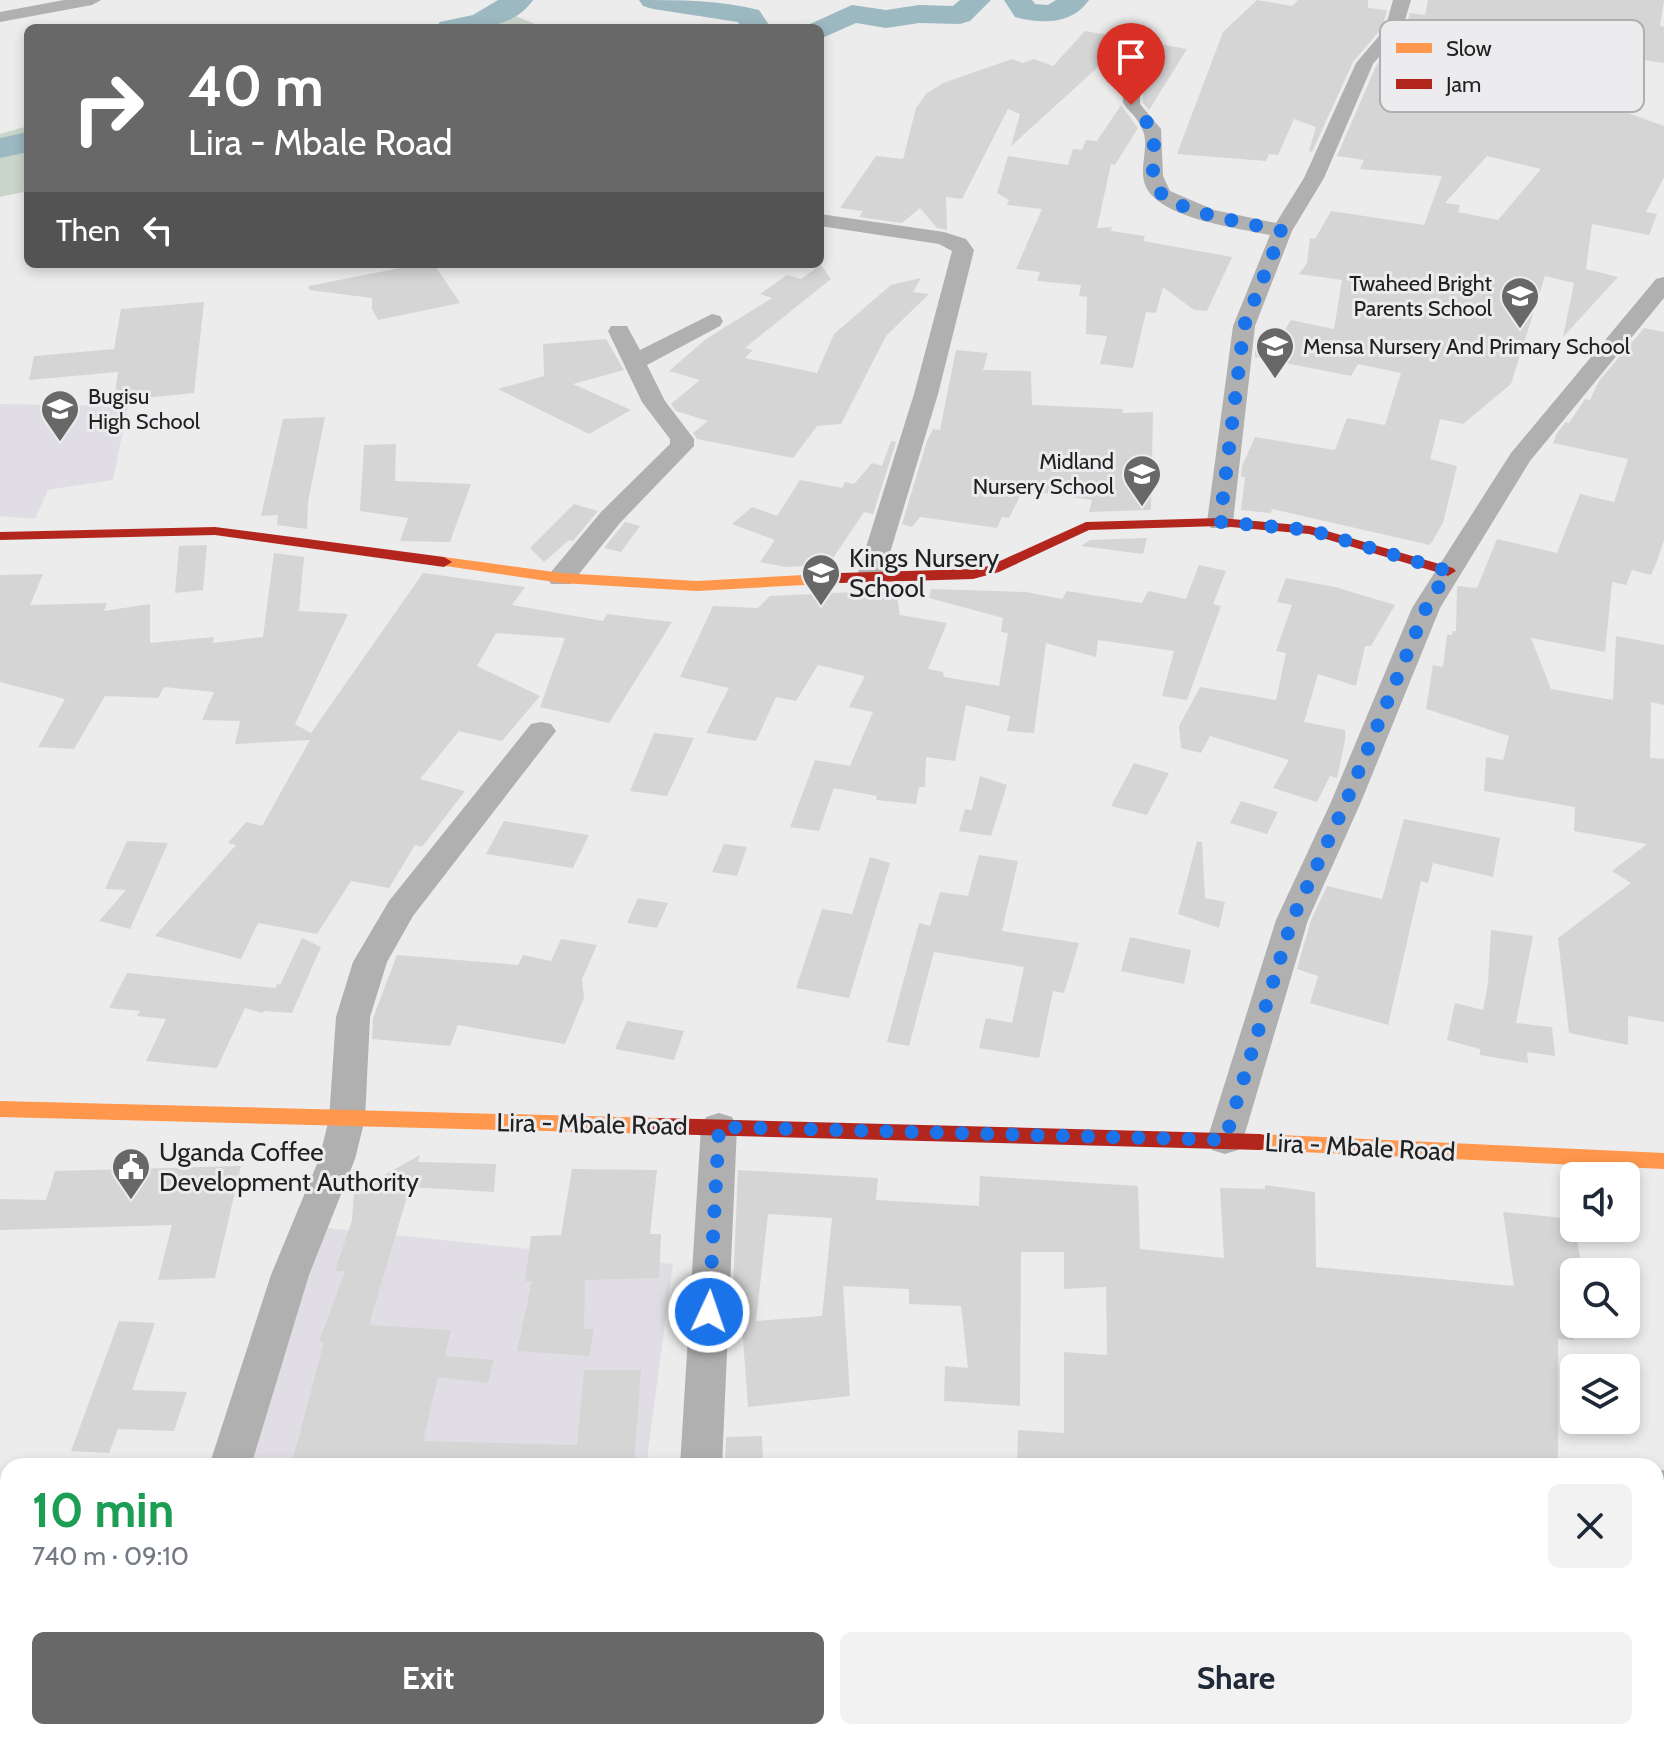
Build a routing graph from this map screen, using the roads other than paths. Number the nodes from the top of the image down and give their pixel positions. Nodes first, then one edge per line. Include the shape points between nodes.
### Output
1 (92, 0) edge
2 (1402, 0) edge
3 (0, 17) edge
4 (1396, 20) edge
5 (1380, 45) edge
6 (1141, 78) dead end
7 (824, 221) edge
8 (1282, 231) junction
9 (1664, 284) edge
10 (712, 321) dead end
11 (619, 331) dead end
12 (636, 362) junction
13 (1220, 522) junction
14 (0, 536) edge
15 (1448, 571) junction
16 (870, 576) junction
17 (561, 578) junction
18 (541, 731) dead end
19 (0, 1109) edge
20 (347, 1119) junction
21 (719, 1127) junction
22 (1225, 1140) junction
23 (1664, 1161) edge
24 (233, 1458) edge
25 (701, 1458) edge

1 - 3 street
2 - 4 street
5 - 8 street via 1365,63 1314,178
6 - 8 street via 1131,93 1131,105 1155,133 1152,171 1158,191 1168,200 1202,211
7 - 16 street via 944,238 963,250
8 - 13 street via 1244,326
9 - 15 street via 1520,458
10 - 12 street
11 - 12 street
12 - 17 street via 682,446 610,518
13 - 15 street via 1310,530
13 - 16 street via 1086,526 973,574
14 - 17 street via 215,531
15 - 22 street via 1426,608 1292,920
16 - 17 street via 697,586
18 - 20 street via 401,909 370,962 353,1017
19 - 20 street, Lira - Mbale Road
20 - 21 street, Lira - Mbale Road
20 - 24 street via 337,1159 290,1275
21 - 22 street, Lira - Mbale Road
21 - 25 street
22 - 23 street, Lira - Mbale Road

